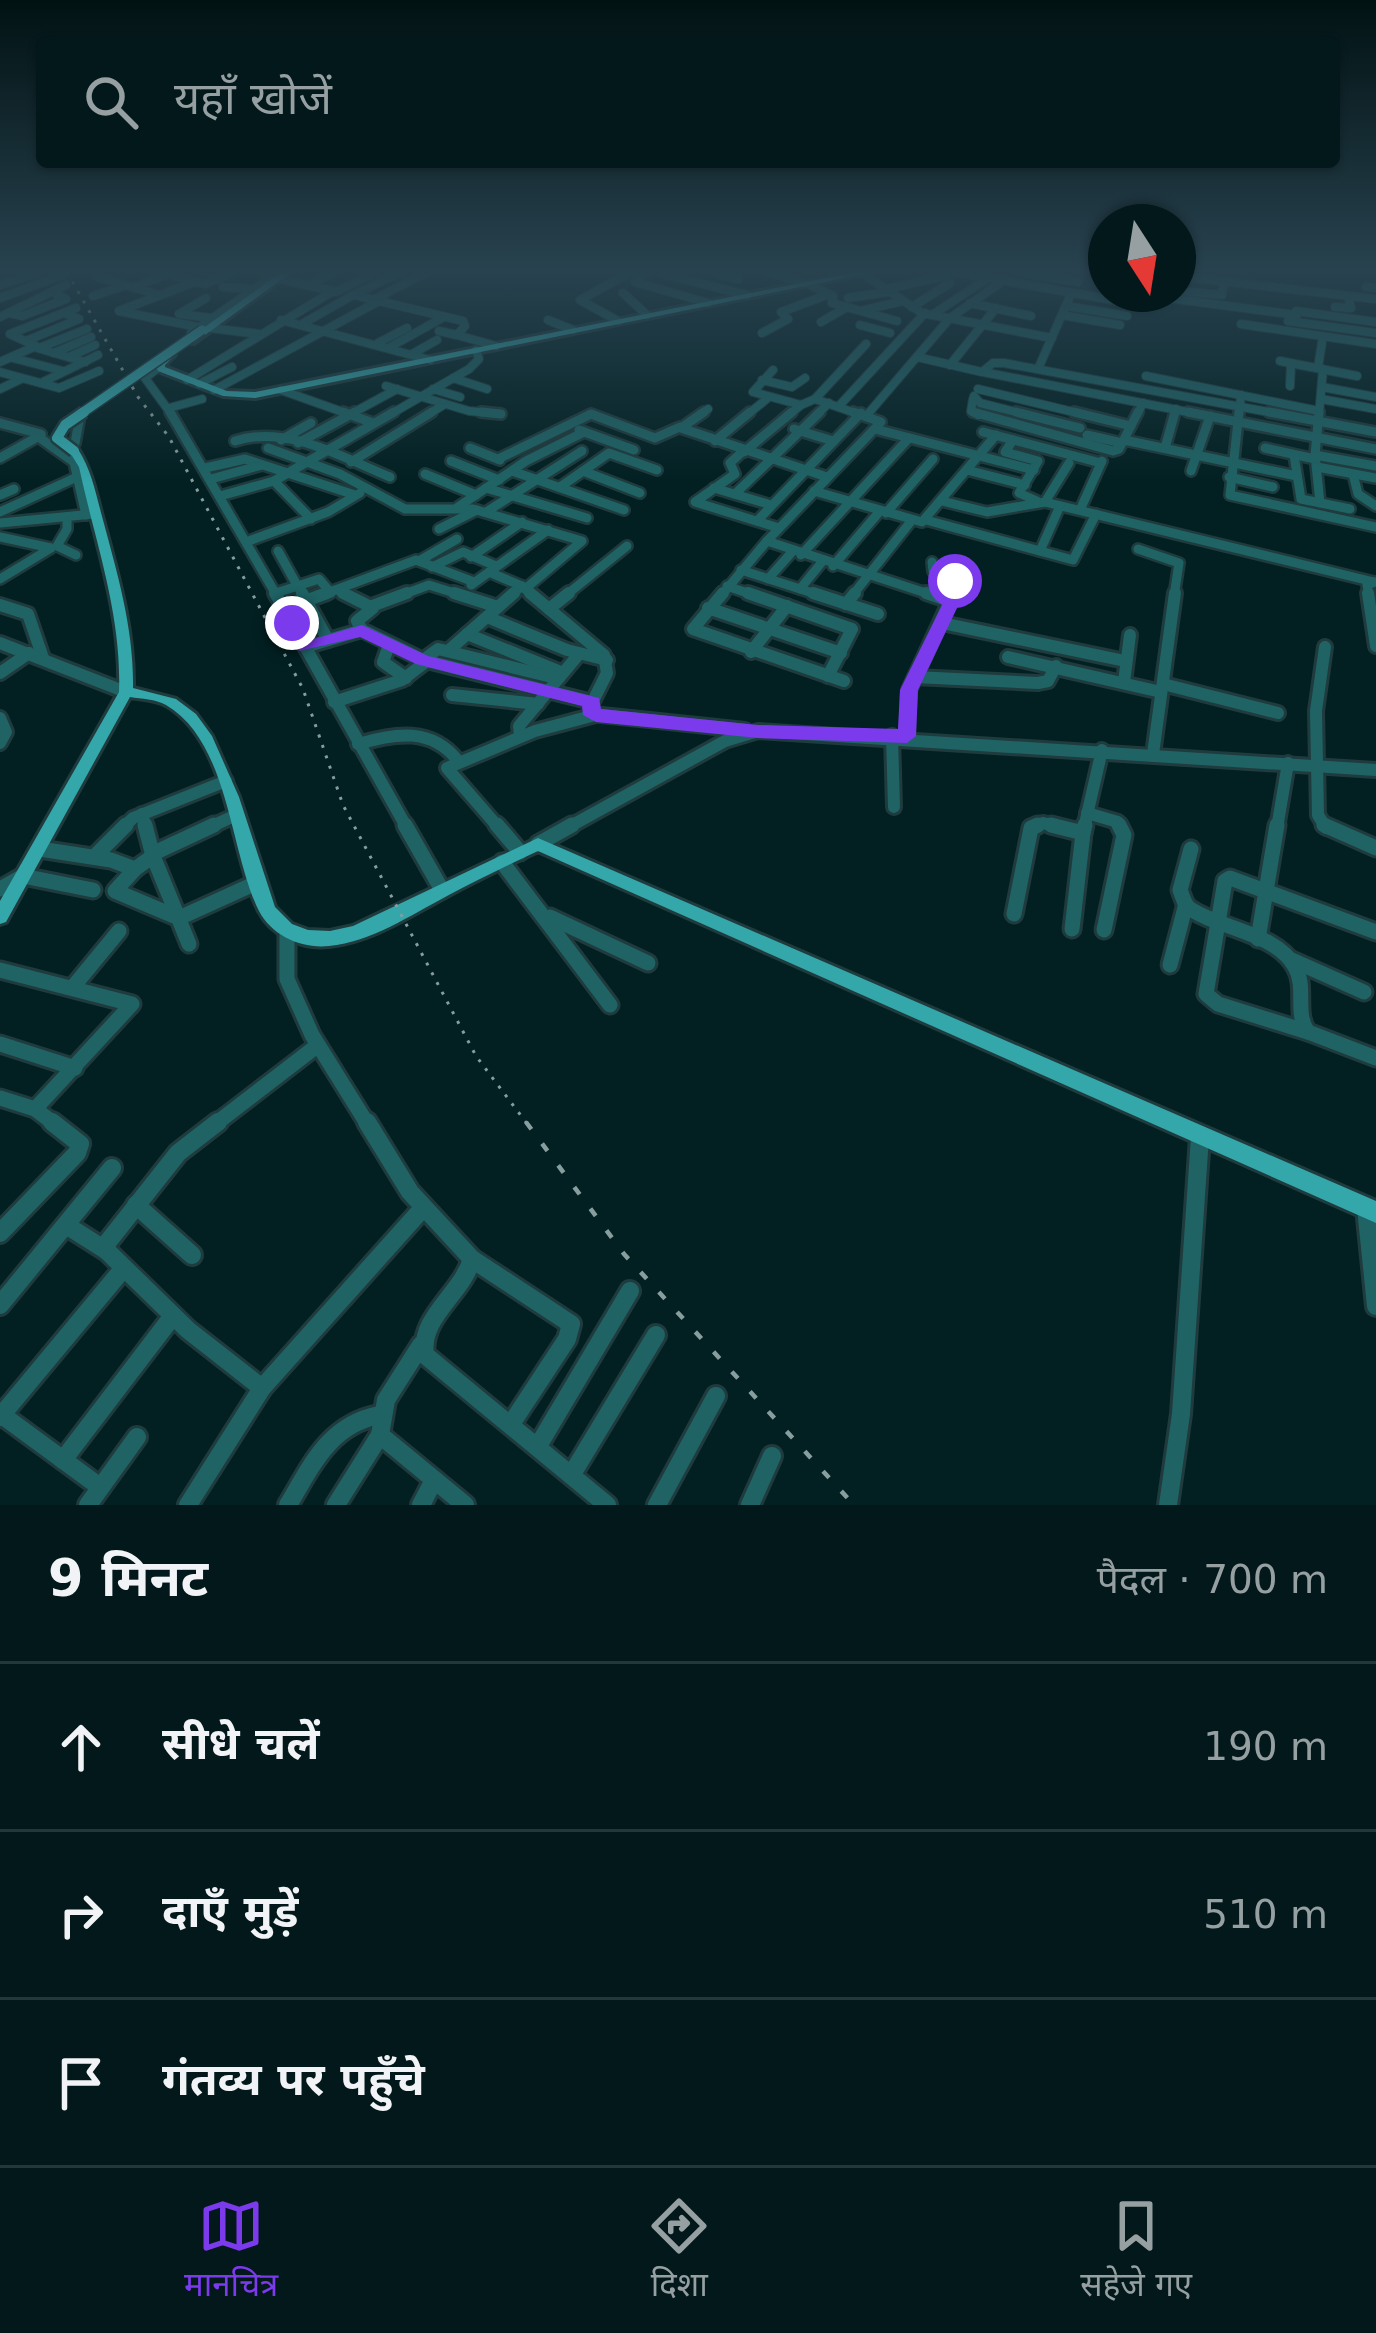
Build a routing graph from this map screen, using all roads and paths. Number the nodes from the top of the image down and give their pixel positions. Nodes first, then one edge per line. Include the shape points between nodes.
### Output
1 (23, 342) edge
2 (39, 342) edge
3 (89, 342) edge
4 (93, 342) junction
5 (179, 342) edge
6 (184, 342) edge
7 (187, 342) edge
8 (251, 342) edge
9 (306, 342) edge
10 (371, 342) edge
11 (380, 342) edge
12 (398, 342) edge
13 (428, 342) edge
14 (483, 342) edge
15 (514, 342) edge
16 (900, 342) edge
17 (929, 342) edge
18 (968, 342) edge
19 (1050, 342) edge
20 (1322, 342) dead end
21 (377, 344) junction
22 (866, 344) dead end
23 (33, 346) junction
24 (496, 346) junction
25 (390, 347) junction
26 (476, 350) junction
27 (412, 354) junction
28 (60, 355) junction
29 (11, 357) junction
30 (917, 357) junction
31 (430, 360) junction
32 (0, 362) edge
33 (85, 362) junction
34 (231, 362) junction
35 (1280, 362) dead end
36 (1358, 363) dead end
37 (38, 364) junction
38 (264, 364) junction
39 (950, 364) junction
40 (1291, 364) junction
41 (159, 367) junction
42 (138, 369) dead end
43 (1038, 369) junction
44 (1320, 369) junction
45 (772, 370) dead end
46 (99, 371) dead end
47 (64, 372) junction
48 (370, 372) junction
49 (0, 373) edge
50 (984, 373) junction
51 (11, 376) junction
52 (1146, 376) dead end
53 (1357, 376) junction
54 (453, 378) junction
55 (806, 378) dead end
56 (1169, 378) junction
57 (22, 379) junction
58 (762, 380) junction
59 (40, 384) junction
60 (1041, 384) junction
61 (395, 386) junction
62 (1290, 386) dead end
63 (1322, 387) junction
64 (488, 388) dead end
65 (0, 389) edge
66 (196, 389) junction
67 (433, 389) junction
68 (214, 390) junction
69 (1072, 390) junction
70 (281, 391) junction
71 (1164, 392) junction
72 (976, 394) junction
73 (1241, 395) junction
74 (420, 396) junction
75 (769, 397) junction
76 (1376, 397) edge
77 (460, 398) dead end
78 (815, 399) junction
79 (1321, 399) junction
80 (1353, 399) junction
81 (1030, 401) junction
82 (1143, 403) junction
83 (166, 404) junction
84 (445, 404) junction
85 (801, 405) junction
86 (834, 405) junction
87 (1238, 407) junction
88 (708, 409) dead end
89 (1060, 409) junction
90 (1176, 409) junction
91 (1376, 409) edge
92 (753, 413) junction
93 (348, 414) junction
94 (501, 414) dead end
95 (818, 414) junction
96 (864, 414) junction
97 (1210, 416) junction
98 (1319, 416) junction
99 (1351, 420) dead end
100 (1235, 421) junction
101 (0, 423) edge
102 (310, 423) dead end
103 (373, 423) junction
104 (780, 423) junction
105 (850, 424) junction
106 (567, 425) junction
107 (1130, 425) junction
108 (680, 427) junction
109 (1266, 428) junction
110 (875, 429) junction
111 (800, 431) junction
112 (584, 432) junction
113 (983, 432) dead end
114 (1376, 432) edge
115 (996, 435) junction
116 (40, 437) junction
117 (1317, 437) junction
118 (909, 438) junction
119 (283, 439) junction
120 (833, 440) junction
121 (1013, 440) junction
122 (235, 441) dead end
123 (715, 441) junction
124 (1123, 441) junction
125 (564, 442) junction
126 (298, 443) junction
127 (268, 448) junction
128 (470, 448) dead end
129 (1165, 448) junction
130 (1265, 448) junction
131 (1376, 448) edge
132 (634, 450) dead end
133 (1109, 450) junction
134 (582, 451) junction
135 (69, 452) junction
136 (324, 452) junction
137 (743, 452) junction
138 (1294, 454) junction
139 (979, 456) junction
140 (1198, 456) junction
141 (338, 457) junction
142 (0, 458) edge
143 (933, 458) dead end
144 (498, 459) junction
145 (599, 459) junction
146 (249, 460) junction
147 (770, 460) junction
148 (1316, 460) junction
149 (451, 461) dead end
150 (306, 462) junction
151 (351, 462) junction
152 (1231, 462) junction
153 (1069, 463) dead end
154 (1101, 463) junction
155 (267, 464) junction
156 (1376, 466) edge
157 (320, 467) junction
158 (515, 469) junction
159 (1262, 469) junction
160 (802, 470) junction
161 (967, 470) junction
162 (1034, 470) junction
163 (290, 471) junction
164 (583, 471) junction
165 (1191, 471) dead end
166 (425, 473) dead end
167 (208, 474) junction
168 (1353, 474) junction
169 (1297, 476) junction
170 (77, 477) junction
171 (304, 477) junction
172 (390, 477) dead end
173 (827, 477) junction
174 (1229, 478) junction
175 (1376, 478) edge
176 (537, 479) junction
177 (499, 480) junction
178 (606, 480) junction
179 (274, 481) junction
180 (1025, 485) junction
181 (560, 487) junction
182 (1273, 487) dead end
183 (714, 488) junction
184 (14, 489) dead end
185 (481, 491) junction
186 (814, 491) junction
187 (361, 492) junction
188 (0, 495) edge
189 (739, 495) junction
190 (220, 496) junction
191 (584, 496) junction
192 (510, 497) junction
193 (942, 501) junction
194 (850, 502) junction
195 (1041, 502) junction
196 (1320, 503) junction
197 (771, 505) junction
198 (1060, 506) junction
199 (1376, 506) edge
200 (457, 508) junction
201 (1350, 509) dead end
202 (624, 510) dead end
203 (1080, 510) junction
204 (482, 511) junction
205 (0, 512) edge
206 (727, 512) junction
207 (883, 512) junction
208 (90, 514) junction
209 (1096, 514) junction
210 (67, 517) junction
211 (587, 518) dead end
212 (311, 519) junction
213 (912, 520) junction
214 (926, 520) junction
215 (757, 521) junction
216 (523, 522) junction
217 (0, 524) edge
218 (1376, 527) edge
219 (779, 528) junction
220 (439, 529) dead end
221 (548, 530) junction
222 (0, 537) edge
223 (457, 539) dead end
224 (767, 541) junction
225 (246, 542) junction
226 (627, 546) dead end
227 (54, 548) junction
228 (1138, 549) dead end
229 (278, 551) dead end
230 (1040, 551) junction
231 (796, 554) junction
232 (76, 555) dead end
233 (471, 557) junction
234 (419, 561) junction
235 (932, 562) dead end
236 (828, 564) junction
237 (432, 567) junction
238 (492, 569) junction
239 (741, 570) junction
240 (867, 576) junction
241 (0, 579) edge
242 (768, 579) junction
243 (474, 582) junction
244 (1375, 582) edge
245 (299, 585) junction
246 (727, 586) junction
247 (524, 587) junction
248 (800, 589) junction
249 (335, 592) junction
250 (276, 593) junction
251 (460, 593) junction
252 (308, 600) junction
253 (950, 601) junction
254 (846, 604) junction
255 (0, 605) edge
256 (787, 606) junction
257 (372, 607) junction
258 (708, 608) junction
259 (549, 609) junction
260 (493, 612) junction
261 (878, 614) dead end
262 (942, 623) junction
263 (769, 628) junction
264 (362, 631) junction
265 (467, 634) junction
266 (1130, 635) dead end
267 (328, 640) junction
268 (0, 644) edge
269 (389, 645) junction
270 (1376, 646) edge
271 (305, 647) junction
272 (1325, 647) dead end
273 (448, 651) junction
274 (751, 652) junction
275 (29, 653) junction
276 (841, 653) junction
277 (579, 654) junction
278 (1008, 656) dead end
279 (43, 658) junction
280 (607, 660) junction
281 (425, 661) junction
282 (1125, 661) junction
283 (1056, 666) junction
284 (0, 674) edge
285 (559, 675) junction
286 (827, 676) junction
287 (915, 677) junction
288 (406, 678) junction
289 (844, 681) dead end
290 (1124, 682) junction
291 (1162, 688) junction
292 (546, 690) junction
293 (126, 692) junction
294 (452, 695) dead end
295 (334, 702) junction
296 (538, 704) junction
297 (594, 709) junction
298 (1278, 713) dead end
299 (0, 718) edge
300 (758, 731) junction
301 (520, 736) junction
302 (900, 736) junction
303 (0, 743) edge
304 (358, 744) junction
305 (1102, 750) junction
306 (1153, 754) junction
307 (458, 761) junction
308 (1288, 764) junction
309 (1318, 766) junction
310 (1376, 770) edge
311 (226, 781) junction
312 (894, 807) dead end
313 (1087, 813) junction
314 (142, 814) junction
315 (234, 816) junction
316 (1083, 833) junction
317 (529, 848) junction
318 (1376, 848) edge
319 (40, 849) junction
320 (1191, 849) dead end
321 (152, 855) junction
322 (94, 857) junction
323 (502, 862) junction
324 (135, 869) junction
325 (23, 876) junction
326 (256, 883) junction
327 (0, 889) edge
328 (93, 890) dead end
329 (442, 890) junction
330 (1266, 893) junction
331 (1186, 904) junction
332 (544, 914) junction
333 (1014, 914) dead end
334 (0, 917) edge
335 (179, 918) junction
336 (1216, 922) junction
337 (1072, 929) dead end
338 (287, 930) junction
339 (1104, 930) dead end
340 (119, 931) dead end
341 (1376, 932) edge
342 (1258, 939) junction
343 (189, 944) dead end
344 (1291, 960) junction
345 (648, 963) dead end
346 (1170, 965) dead end
347 (0, 970) edge
348 (73, 987) junction
349 (1364, 992) dead end
350 (610, 1005) dead end
351 (1308, 1032) junction
352 (0, 1044) edge
353 (318, 1045) junction
354 (1376, 1058) edge
355 (75, 1069) junction
356 (0, 1098) edge
357 (35, 1109) junction
358 (1200, 1137) junction
359 (112, 1168) dead end
360 (136, 1204) junction
361 (423, 1208) junction
362 (1371, 1210) edge
363 (66, 1225) junction
364 (0, 1233) edge
365 (103, 1248) junction
366 (192, 1255) dead end
367 (472, 1259) junction
368 (123, 1269) junction
369 (630, 1291) dead end
370 (0, 1305) edge
371 (1376, 1306) edge
372 (172, 1317) junction
373 (656, 1335) dead end
374 (421, 1345) junction
375 (262, 1388) junction
376 (716, 1396) dead end
377 (1, 1416) edge
378 (511, 1424) junction
379 (380, 1425) junction
380 (137, 1437) dead end
381 (538, 1447) junction
382 (772, 1456) dead end
383 (63, 1460) junction
384 (572, 1474) junction
385 (434, 1480) junction
386 (94, 1496) edge
387 (188, 1505) edge
388 (288, 1505) edge
389 (336, 1505) edge
390 (421, 1505) edge
391 (465, 1505) edge
392 (607, 1505) edge
393 (658, 1505) edge
394 (751, 1505) edge
395 (1168, 1505) edge

1 - 23 street
2 - 23 street
3 - 23 street
4 - 28 street
4 - 28 street
4 - 33 street
5 - 42 street
6 - 135 main road, bridge via 65,425 57,438
7 - 41 main road
8 - 34 street
9 - 38 street
10 - 21 street
11 - 21 street
12 - 25 street
13 - 27 street
14 - 24 street
15 - 24 main road
16 - 86 street
17 - 30 street
18 - 39 street
19 - 43 street
20 - 44 street
21 - 25 street
22 - 78 street
23 - 28 street
23 - 29 street
24 - 26 main road
25 - 27 street
26 - 31 main road
26 - 54 street via 477,362
27 - 31 street
28 - 33 street
28 - 37 street
29 - 32 street
29 - 37 street
30 - 39 street
30 - 96 street
31 - 48 main road
33 - 47 street
34 - 38 street
34 - 66 street
35 - 40 street
36 - 53 street
37 - 47 street
37 - 51 street
38 - 68 street
39 - 50 street
40 - 44 street
40 - 62 street
41 - 66 main road
41 - 83 street via 144,376
43 - 50 street via 996,362
43 - 71 street
44 - 53 street
44 - 63 street
45 - 58 street
46 - 59 street via 61,388
47 - 59 street
48 - 61 street
48 - 70 main road
49 - 51 street
50 - 60 street
50 - 72 street
51 - 57 street
52 - 56 street
53 - 80 street
54 - 64 street
54 - 67 street
55 - 58 street via 794,387
56 - 71 street
56 - 73 street
57 - 59 street
57 - 65 street
58 - 75 street via 752,391
60 - 69 street
60 - 81 street
61 - 74 street
61 - 93 street
63 - 79 street
63 - 80 street
66 - 68 main road
66 - 83 street
67 - 74 street
67 - 77 street
68 - 70 main road
69 - 82 street
69 - 89 street
70 - 93 street
71 - 87 street
72 - 81 street
72 - 124 street
72 - 133 street via 971,411 981,417
73 - 87 street
73 - 98 street
74 - 84 street
74 - 103 street
75 - 85 street
75 - 92 street
76 - 80 street
78 - 85 street
78 - 86 street
79 - 80 street
79 - 98 street
80 - 91 street
80 - 99 street
81 - 89 street
82 - 90 street
82 - 107 street
83 - 167 street
84 - 94 street
84 - 151 street
85 - 104 street
86 - 95 street
86 - 96 street
87 - 98 street
87 - 100 street
88 - 108 street
89 - 107 street
90 - 97 street
90 - 129 street
92 - 104 street
92 - 123 street
93 - 103 street
93 - 126 street
95 - 105 street
95 - 111 street
96 - 105 street
96 - 110 street via 881,420
97 - 100 street
97 - 140 street
98 - 114 street
98 - 117 street
100 - 109 street
100 - 152 street
101 - 116 street
102 - 119 street
103 - 136 street
104 - 111 street
104 - 137 street
105 - 120 street
106 - 108 street via 595,415 655,438
106 - 112 street
106 - 144 street
107 - 124 street
108 - 123 street
109 - 117 street
109 - 130 street
110 - 118 street
110 - 173 street
111 - 120 street
111 - 147 street
112 - 125 street
112 - 132 street
113 - 115 street
115 - 121 street
115 - 139 street
116 - 135 street
116 - 135 street via 77,417
116 - 142 street
117 - 131 street
117 - 148 street
118 - 139 street
118 - 194 street
119 - 122 street
119 - 126 street
119 - 127 street
120 - 160 street
121 - 154 street
121 - 162 street via 1005,452 1038,461
123 - 137 street
124 - 129 street
124 - 133 street
125 - 134 street
125 - 158 street
126 - 136 street
127 - 146 street
127 - 150 street
128 - 144 street
129 - 140 street
130 - 138 street
130 - 159 street
133 - 154 street
134 - 145 street
134 - 176 street
135 - 170 street
135 - 208 main road via 84,467
136 - 141 street
136 - 150 street
137 - 147 street
137 - 183 street via 730,464 735,474
138 - 148 street
138 - 169 street
139 - 161 street
139 - 162 street
140 - 152 street
140 - 165 street
141 - 151 street
141 - 157 street
143 - 207 street
144 - 158 street
145 - 164 street
145 - 178 street via 609,453 654,471 634,491
146 - 155 street
146 - 167 street
147 - 160 street
147 - 189 street
148 - 156 street
148 - 168 street
148 - 196 street
149 - 177 street
150 - 157 street
150 - 163 street
151 - 172 street
152 - 159 street
152 - 174 street
153 - 195 street
154 - 203 street
155 - 163 street
155 - 167 street
157 - 171 street
157 - 187 street
158 - 176 street
158 - 177 street
159 - 169 street
160 - 173 street
160 - 197 street
161 - 180 street
161 - 193 street
162 - 180 street
163 - 171 street
163 - 179 street
164 - 178 street
164 - 181 street
166 - 185 street
167 - 190 street
168 - 175 street
168 - 199 street via 1358,494
169 - 196 street via 1300,499
170 - 205 street
170 - 208 street
171 - 187 street
173 - 186 street
174 - 182 street
174 - 218 street via 1230,495
176 - 181 street
176 - 192 street
177 - 185 street
178 - 191 street
179 - 190 street
179 - 212 street
180 - 195 street via 1020,494
181 - 191 street
183 - 189 street
183 - 206 street via 695,502
184 - 188 street
185 - 192 street
185 - 200 street
186 - 194 street
186 - 219 street
187 - 200 street via 411,510
187 - 212 street
189 - 197 street
189 - 206 street
190 - 225 street
191 - 202 street
192 - 204 street
192 - 211 street
193 - 195 street via 987,512
193 - 214 street
194 - 207 street
194 - 231 street
195 - 198 street
196 - 201 street
197 - 215 street
198 - 203 street
198 - 230 street
200 - 204 street
203 - 209 street
204 - 216 street
204 - 220 street
206 - 215 street
207 - 213 street
207 - 236 street
208 - 210 street
208 - 293 main road via 123,633
209 - 230 street via 1076,560
209 - 244 street
210 - 217 street
210 - 227 street
212 - 225 street
213 - 214 street
213 - 240 street
214 - 230 street
215 - 219 street
216 - 221 street
216 - 233 street
219 - 224 street
221 - 238 street
221 - 247 street via 582,545
222 - 227 street
223 - 234 street
224 - 231 street
224 - 239 street
225 - 250 street
226 - 259 street
227 - 232 street
227 - 241 street
228 - 291 street via 1179,561
229 - 245 street
231 - 236 street
231 - 242 street
233 - 237 street via 460,553
233 - 238 street
234 - 237 street
234 - 249 street
235 - 253 street via 933,571 959,585
236 - 240 street
236 - 248 street
237 - 243 street
238 - 243 street
238 - 247 street
239 - 242 street
239 - 246 street
240 - 253 street
240 - 254 street
242 - 248 street
243 - 251 street
244 - 270 street via 1367,585
245 - 249 street via 322,580
245 - 250 street
245 - 252 street
246 - 256 street
246 - 258 street
247 - 259 street
247 - 260 street
248 - 254 street
249 - 252 street
249 - 257 street
250 - 271 street
251 - 257 street via 424,585
251 - 260 street
252 - 267 street
253 - 262 street
254 - 261 street
255 - 279 street via 28,614
256 - 263 street
256 - 276 street via 852,629
257 - 264 street via 357,621
258 - 263 street
258 - 274 street via 695,632
259 - 280 street
260 - 265 street
260 - 277 street
262 - 282 street
262 - 287 street
263 - 274 street
263 - 276 street
264 - 267 street
264 - 269 street
265 - 273 street
265 - 285 street
266 - 282 street
267 - 271 street
268 - 275 street
269 - 281 street
269 - 288 street via 383,662
271 - 295 street
272 - 309 street
273 - 281 street via 432,650
273 - 285 street
274 - 286 street
275 - 279 street
275 - 284 street
276 - 286 street
277 - 280 street
277 - 285 street
278 - 283 street
279 - 293 street
280 - 297 street
281 - 288 street
281 - 292 street
282 - 290 street
283 - 287 street via 1038,683
283 - 290 street
285 - 292 street
286 - 289 street
287 - 302 street
288 - 295 street
290 - 291 street
291 - 298 street
291 - 306 street
292 - 296 street
292 - 297 street
293 - 311 main road via 182,710
293 - 319 main road
294 - 296 street
295 - 304 street
296 - 301 street
297 - 300 street
297 - 301 street
299 - 303 street
300 - 302 street
300 - 317 street via 725,741
301 - 307 street
302 - 305 street
302 - 312 street
304 - 307 street via 420,735 446,744
304 - 329 street
305 - 306 street
305 - 313 street
306 - 308 street
307 - 317 street via 447,774
308 - 309 street
308 - 330 street
309 - 310 street
309 - 318 street via 1322,825
311 - 314 street
311 - 315 main road
313 - 316 street
313 - 339 street via 1118,822 1124,835
314 - 321 street
314 - 322 street
315 - 321 street
315 - 326 main road
316 - 333 street via 1034,824
316 - 337 street
317 - 323 main road
317 - 358 main road
319 - 322 street
319 - 325 main road
320 - 331 street via 1180,893
321 - 324 street
321 - 335 street
322 - 324 street
323 - 329 main road
323 - 332 street
324 - 335 street via 117,894
325 - 327 street
325 - 328 street
325 - 334 main road
326 - 335 street
326 - 338 main road
329 - 338 main road via 350,935 315,939
330 - 336 street via 1227,879
330 - 341 street
330 - 342 street
331 - 336 street
331 - 346 street
332 - 345 street
332 - 350 street
335 - 343 street
336 - 342 street
336 - 351 street via 1210,999
338 - 353 street via 290,994
340 - 348 street
342 - 344 street
344 - 349 street
344 - 351 street
347 - 348 street
348 - 355 street via 133,1008
351 - 354 street
352 - 355 street
353 - 360 street via 178,1153
353 - 361 street
355 - 357 street
356 - 357 street
357 - 364 street via 79,1139 79,1149
358 - 362 main road
358 - 395 street via 1179,1449
359 - 363 street
360 - 365 street
360 - 366 street
361 - 367 street
361 - 375 street
362 - 371 street
363 - 365 street
363 - 370 street
365 - 368 street
367 - 374 street
367 - 378 street via 571,1324
368 - 372 street
368 - 377 street
369 - 381 street
372 - 375 street
372 - 383 street
373 - 384 street
374 - 378 street
374 - 379 street
375 - 387 street
376 - 393 street
377 - 383 street
378 - 381 street
379 - 385 street
379 - 388 street via 353,1418 335,1431
379 - 389 street
380 - 386 street
381 - 384 street
382 - 394 street
383 - 386 street
384 - 392 street
385 - 390 street
385 - 391 street

